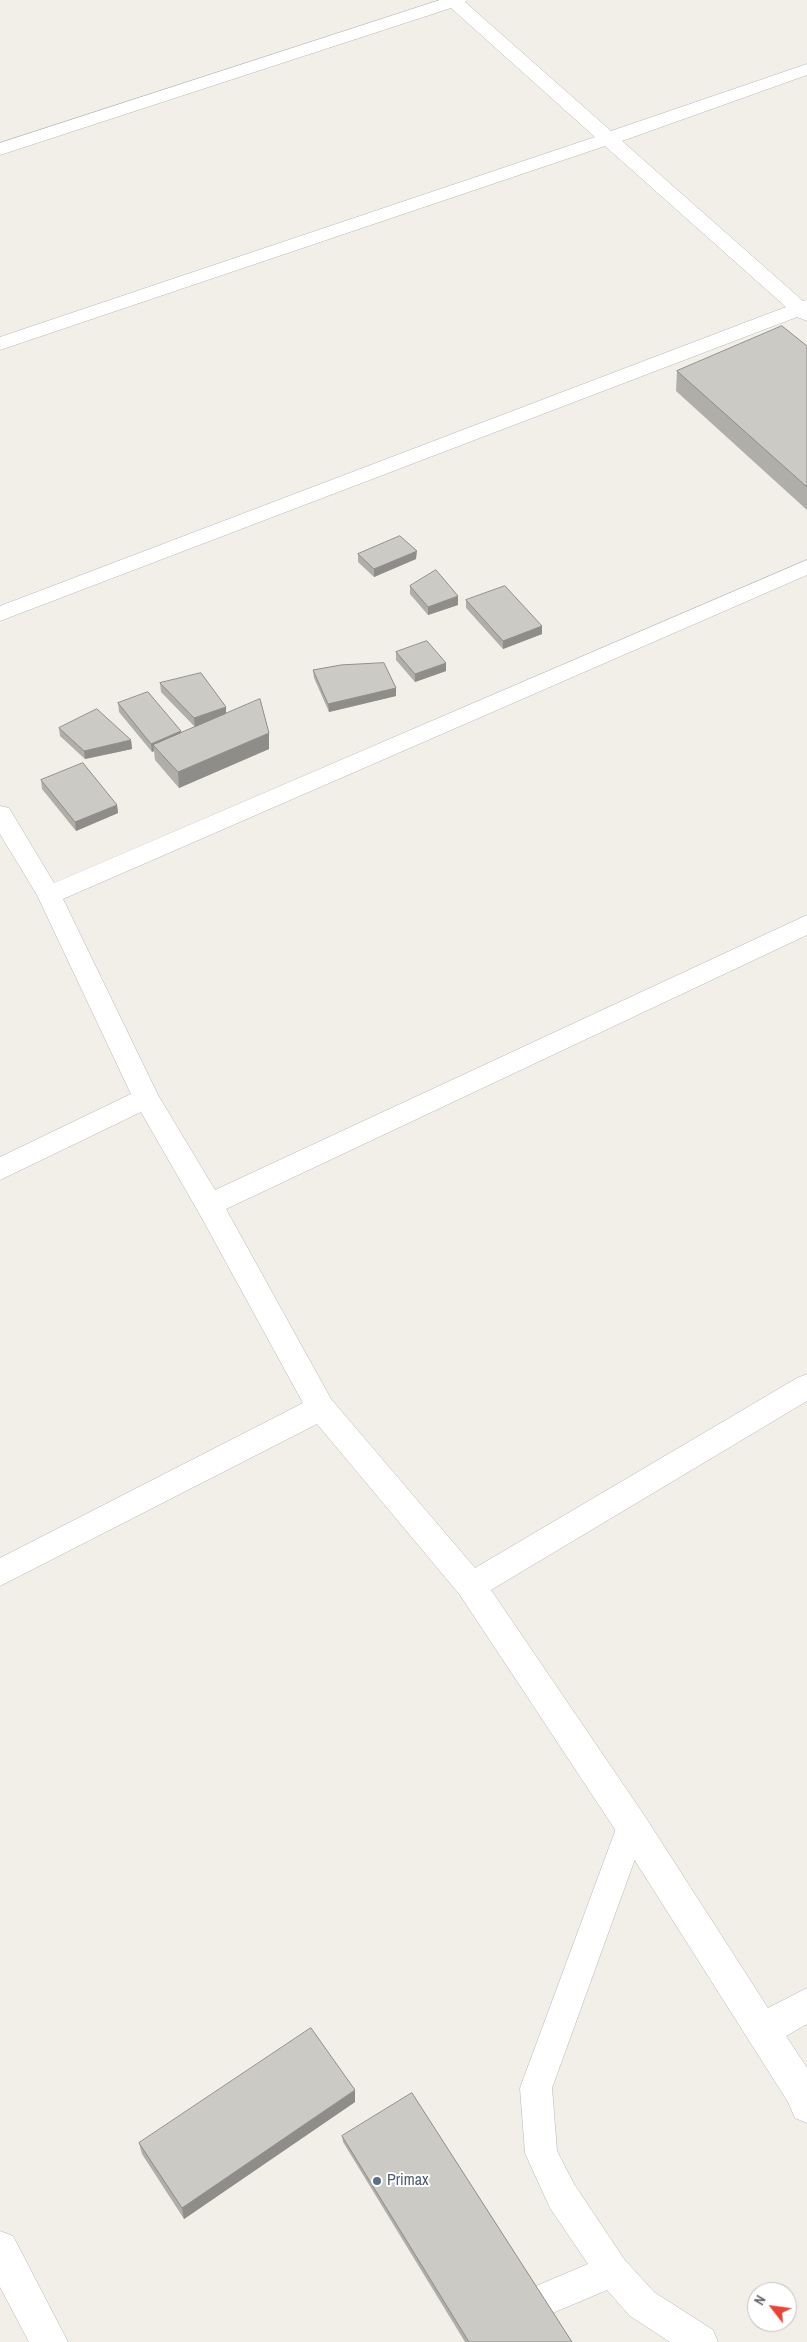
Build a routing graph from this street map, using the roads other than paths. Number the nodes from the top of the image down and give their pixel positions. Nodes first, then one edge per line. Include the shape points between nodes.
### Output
1 (455, 0) edge
2 (807, 69) edge
3 (608, 139) junction
4 (0, 149) edge
5 (805, 310) edge
6 (0, 344) edge
7 (807, 567) edge
8 (0, 614) edge
9 (2, 819) edge
10 (49, 895) junction
11 (807, 924) edge
12 (146, 1098) junction
13 (0, 1169) edge
14 (209, 1205) junction
15 (807, 1386) edge
16 (321, 1408) junction
17 (0, 1574) edge
18 (470, 1586) junction
19 (632, 1826) junction
20 (807, 2005) edge
21 (764, 2030) junction
22 (806, 2099) edge
23 (0, 2250) edge
24 (612, 2271) junction
25 (541, 2301) edge
26 (49, 2342) edge
27 (700, 2342) edge

1 - 3 street
1 - 4 street
2 - 3 street
3 - 5 street
3 - 6 street
5 - 8 street
7 - 10 street
9 - 10 street
10 - 12 street
11 - 14 street
12 - 13 street
12 - 14 street
14 - 16 street
15 - 18 street
16 - 17 street
16 - 18 street
18 - 19 street
19 - 21 street
19 - 24 lane via 536,2088 541,2153 562,2196
20 - 21 street
21 - 22 street
23 - 26 street
24 - 25 lane
24 - 27 lane via 642,2304

